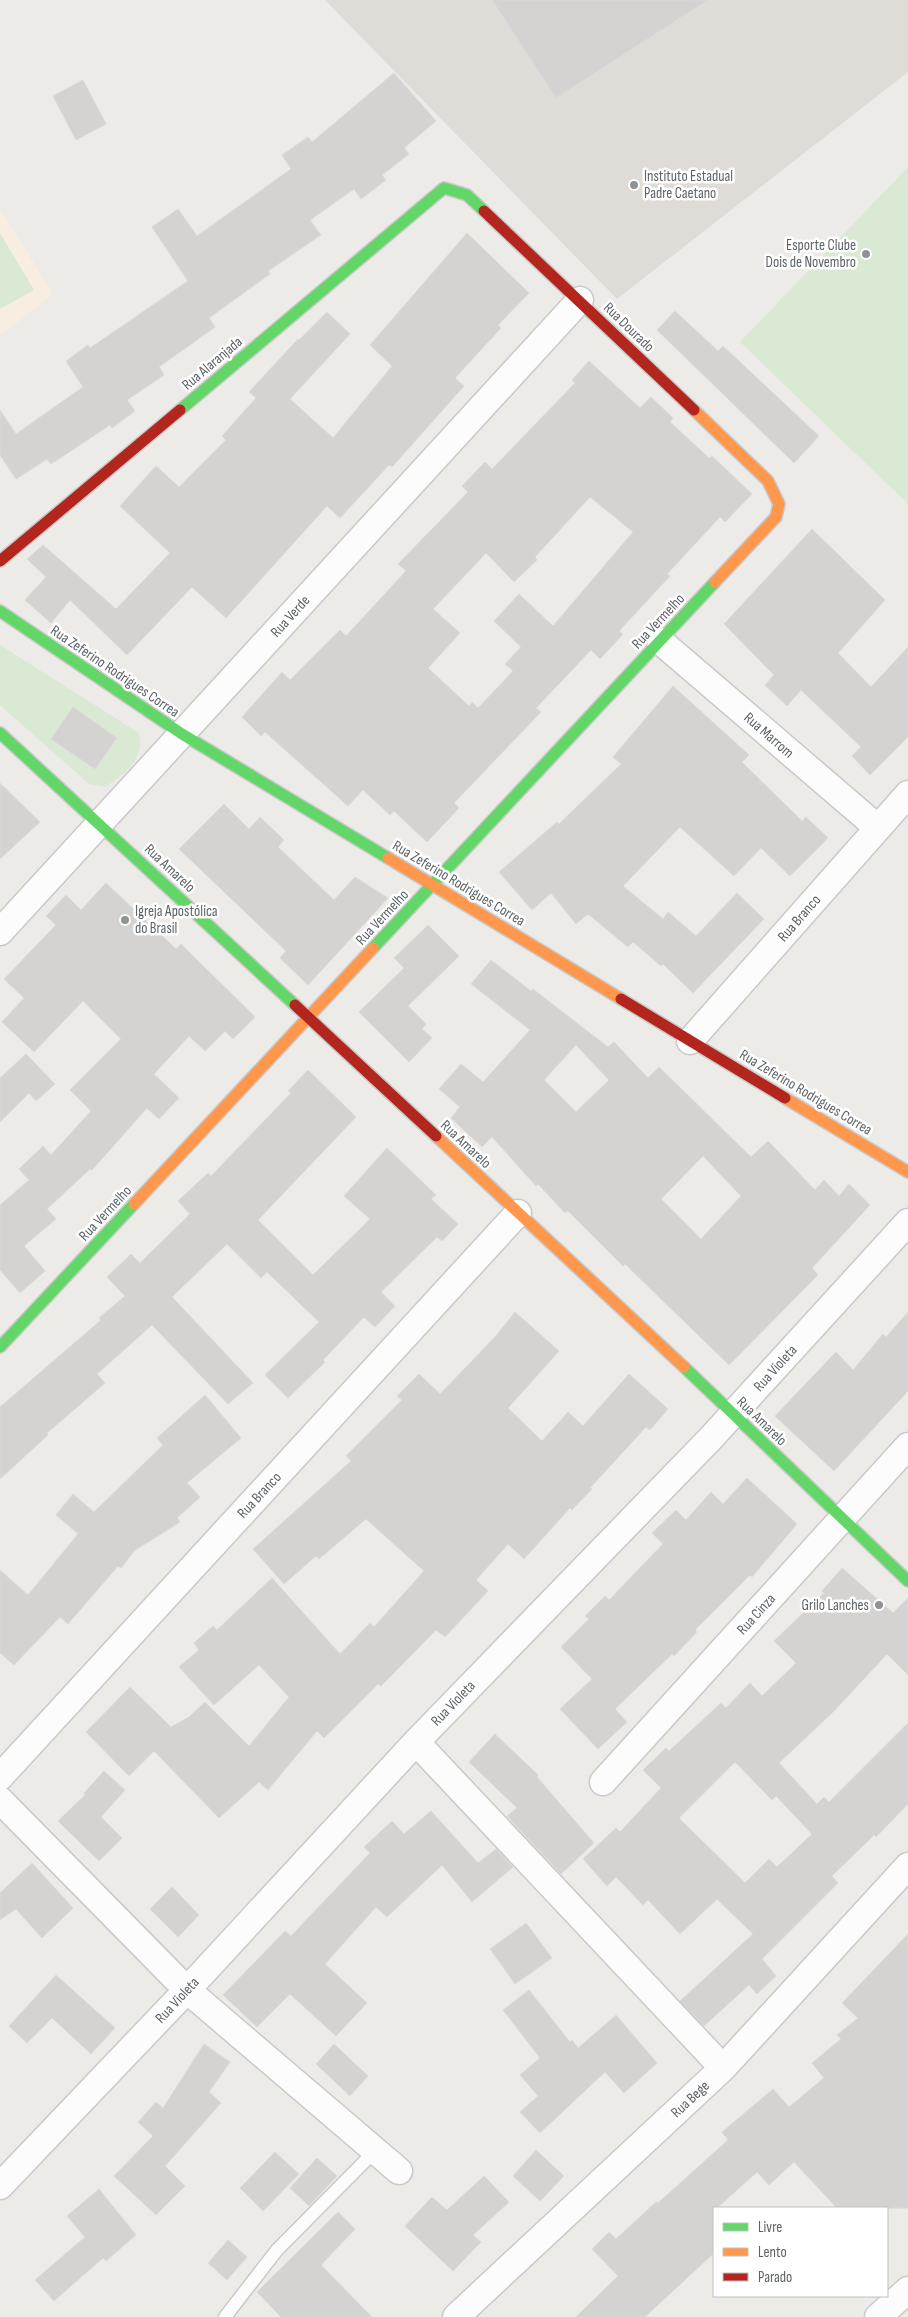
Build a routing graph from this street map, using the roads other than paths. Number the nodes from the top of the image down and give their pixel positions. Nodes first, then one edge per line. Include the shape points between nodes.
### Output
1 (444, 188) joint
2 (580, 300) junction
3 (779, 504) joint
4 (0, 561) edge
5 (0, 611) edge
6 (660, 642) junction
7 (0, 733) edge
8 (182, 734) junction
9 (908, 794) edge
10 (100, 823) junction
11 (878, 828) junction
12 (433, 884) junction
13 (0, 932) edge
14 (307, 1018) junction
15 (690, 1040) junction
16 (908, 1172) edge
17 (518, 1213) junction
18 (908, 1222) edge
19 (0, 1347) edge
20 (733, 1413) junction
21 (908, 1446) edge
22 (842, 1519) junction
23 (908, 1581) edge
24 (416, 1742) junction
25 (0, 1777) edge
26 (603, 1782) dead end
27 (0, 1800) edge
28 (908, 1866) edge
29 (187, 1990) junction
30 (723, 2068) junction
31 (375, 2151) junction
32 (399, 2171) dead end
33 (0, 2186) edge
34 (908, 2290) edge
35 (225, 2317) edge
36 (456, 2317) edge
37 (878, 2317) edge

1 - 2 street, Rua Dourado via 467,195
1 - 4 street, Rua Alaranjada
2 - 3 street, Rua Dourado via 768,481
2 - 8 street, Rua Verde
3 - 6 street, Rua Vermelho via 776,517
5 - 8 street, Rua Zeferino Rodrigues Correa
6 - 11 street, Rua Marrom
6 - 12 street, Rua Vermelho
7 - 10 street, Rua Amarelo
8 - 10 street, Rua Verde
8 - 12 street, Rua Zeferino Rodrigues Correa
9 - 11 street, Rua Branco
10 - 13 street, Rua Verde
10 - 14 street, Rua Amarelo
11 - 15 street, Rua Branco
12 - 14 street, Rua Vermelho
12 - 15 street, Rua Zeferino Rodrigues Correa
14 - 17 street, Rua Amarelo
14 - 19 street, Rua Vermelho
15 - 16 street, Rua Zeferino Rodrigues Correa
17 - 20 street, Rua Amarelo
17 - 25 street, Rua Branco
18 - 20 street, Rua Violeta
20 - 22 street, Rua Amarelo
20 - 24 street, Rua Violeta
21 - 22 street, Rua Cinza
22 - 23 street, Rua Amarelo
22 - 26 street, Rua Cinza
24 - 29 street, Rua Violeta
24 - 30 street
27 - 29 street
28 - 30 street, Rua Bege
29 - 31 street
29 - 33 street, Rua Violeta
30 - 36 street, Rua Bege
31 - 32 street
31 - 35 lane via 277,2250
34 - 37 street

